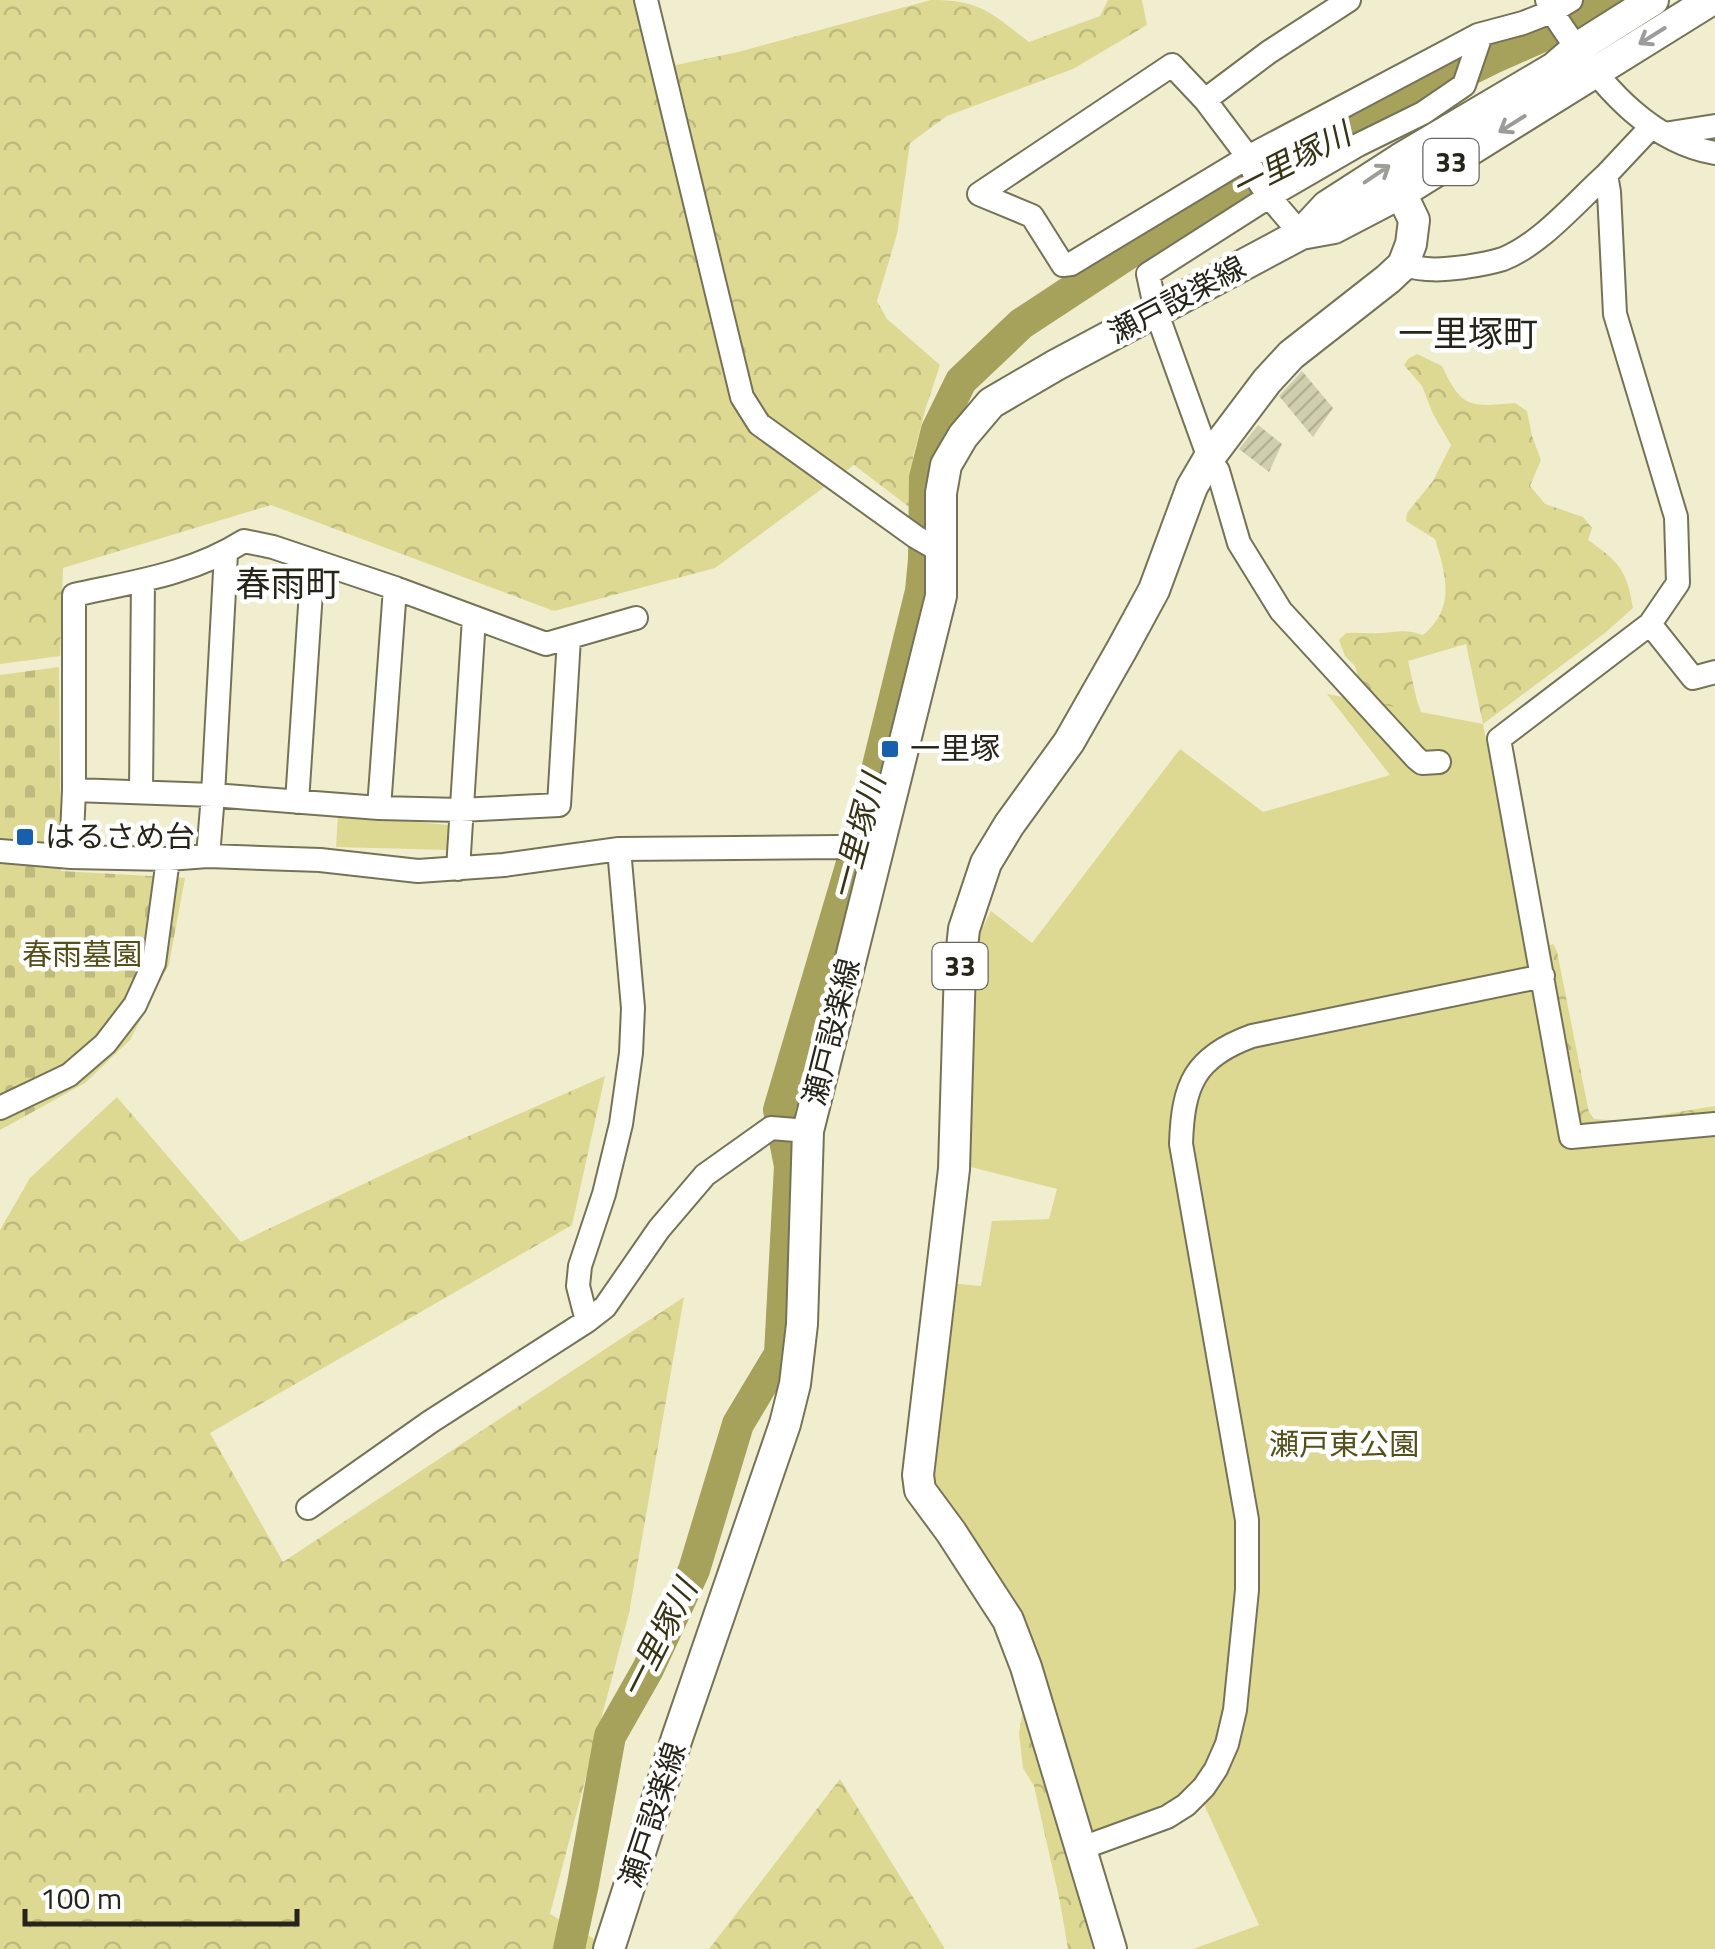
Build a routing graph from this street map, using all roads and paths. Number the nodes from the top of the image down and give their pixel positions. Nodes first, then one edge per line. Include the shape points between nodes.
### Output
1 (646, 0) edge
2 (1349, 0) edge
3 (1653, 0) edge
4 (1711, 0) edge
5 (1562, 22) edge
6 (1478, 38) junction
7 (1204, 100) junction
8 (1715, 126) edge
9 (1658, 130) junction
10 (1715, 153) edge
11 (1248, 160) junction
12 (1606, 175) junction
13 (1267, 192) junction
14 (1401, 194) junction
15 (1300, 234) junction
16 (1403, 265) junction
17 (1156, 311) junction
18 (1209, 458) junction
19 (932, 546) junction
20 (226, 552) junction
21 (313, 561) junction
22 (143, 580) junction
23 (395, 588) junction
24 (474, 618) junction
25 (636, 618) dead end
26 (1650, 624) junction
27 (570, 638) junction
28 (1715, 672) edge
29 (1438, 762) dead end
30 (74, 790) junction
31 (141, 792) junction
32 (214, 795) junction
33 (297, 802) junction
34 (378, 808) junction
35 (460, 810) junction
36 (618, 849) junction
37 (0, 851) edge
38 (876, 854) junction
39 (208, 856) junction
40 (71, 857) junction
41 (168, 859) junction
42 (458, 869) junction
43 (1543, 976) junction
44 (0, 1108) edge
45 (1715, 1124) edge
46 (804, 1130) junction
47 (587, 1321) junction
48 (308, 1508) dead end
49 (1082, 1848) junction
50 (609, 1949) edge
51 (1110, 1949) edge

1 - 19 street via 742,396 759,424
2 - 7 street
3 - 5 main road, 瀬戸設楽線 / 33
4 -> 5 main road, 瀬戸設楽線 / 33
5 - 6 street via 1522,23
5 - 9 street via 1614,94
5 -> 14 main road, 瀬戸設楽線 / 33
15 -> 5 main road, 瀬戸設楽線 / 33 via 1328,206 1554,68
6 - 11 street
6 - 13 street via 1464,85 1423,113
7 - 11 street
7 - 11 street via 1172,65 979,194 1032,216 1063,265 1071,264
8 - 9 street
9 - 10 street
9 - 12 street
11 - 13 street
12 - 16 street via 1507,257 1447,270
12 - 26 street via 1615,314 1676,517 1678,583
13 - 15 street
13 - 17 street via 1148,274
14 - 15 main road, 瀬戸設楽線 / 33 via 1334,228
14 - 16 main road, 33 via 1414,220
15 - 17 main road, 瀬戸設楽線 / 33
16 - 18 main road, 33 via 1291,355
17 - 18 street
17 - 19 main road, 瀬戸設楽線 / 33 via 991,403 946,466
18 - 29 street via 1239,543 1280,611 1416,758
18 - 49 main road, 33 via 1122,649 986,864 964,928 960,967 954,1168 918,1476 920,1490 1008,1620
19 - 38 main road, 瀬戸設楽線 / 33 via 938,613
20 - 21 street via 244,541
20 - 22 street
20 - 32 street
21 - 23 street
21 - 33 street
22 - 30 street via 74,594
22 - 31 street
23 - 24 street
23 - 34 street
24 - 27 street via 546,644
24 - 35 street
25 - 27 street
26 - 28 street via 1694,678
26 - 43 street via 1500,739
27 - 35 street via 560,805
30 - 31 street
30 - 40 street
31 - 32 street
32 - 33 street
32 - 39 street
33 - 34 street
34 - 35 street
35 - 42 street
36 - 38 street via 840,847
36 - 42 street
36 - 47 street via 631,1053 621,1124 580,1266
37 - 40 street
38 - 46 main road, 瀬戸設楽線 / 33
39 - 41 street
39 - 42 street
40 - 41 street
41 - 44 street via 154,964 134,1005 105,1044 69,1075
43 - 45 street via 1571,1137
43 - 49 street via 1252,1036 1206,1061 1191,1084 1181,1144 1247,1520 1235,1710 1216,1769 1186,1805
46 - 47 street via 771,1128 706,1175
46 - 50 main road, 瀬戸設楽線 / 33 via 795,1384
47 - 48 street
49 - 51 main road, 33

